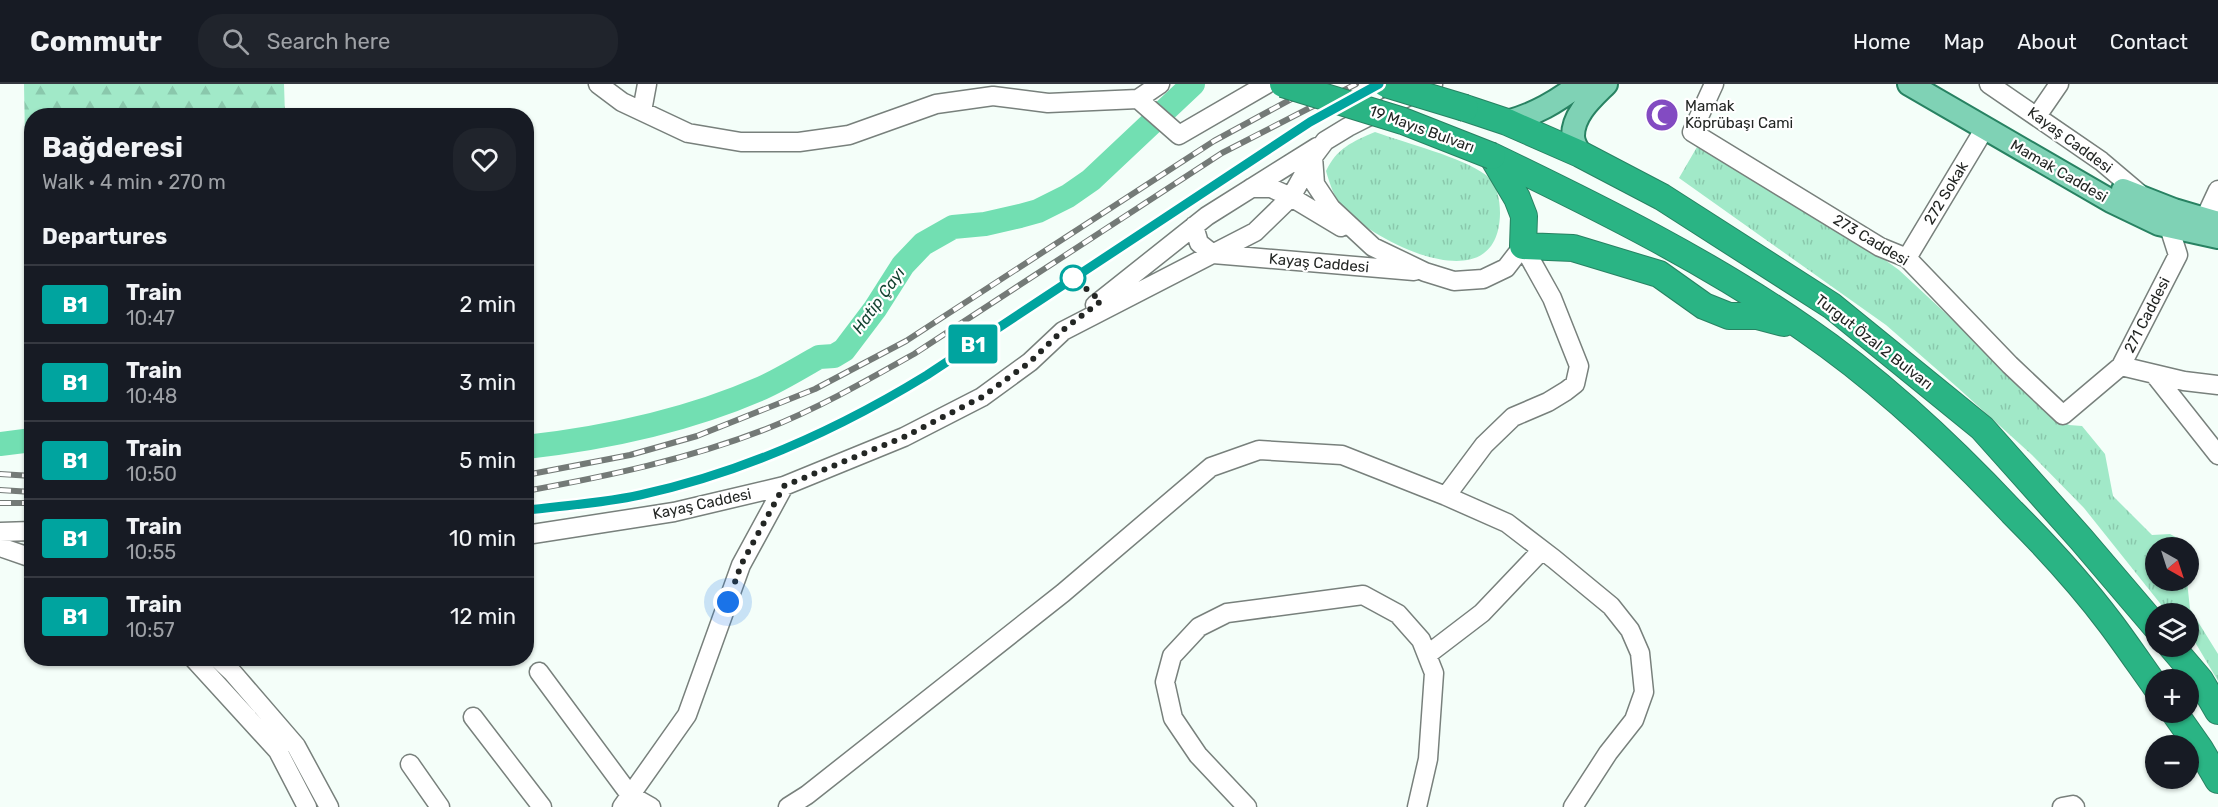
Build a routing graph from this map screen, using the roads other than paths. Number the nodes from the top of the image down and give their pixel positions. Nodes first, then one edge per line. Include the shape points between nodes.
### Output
1 (598, 84) edge
2 (647, 84) edge
3 (1160, 84) edge
4 (1267, 84) edge
5 (1283, 84) edge
6 (1386, 84) edge
7 (1434, 84) edge
8 (1580, 84) edge
9 (1606, 84) edge
10 (1714, 84) edge
11 (1909, 84) edge
12 (1934, 84) edge
13 (1989, 84) edge
14 (2059, 84) edge
15 (1466, 108) joint
16 (1151, 110) junction
17 (642, 111) junction
18 (2037, 116) junction
19 (1507, 122) junction
20 (1984, 128) junction
21 (1325, 141) junction
22 (1580, 154) junction
23 (1492, 156) junction
24 (1313, 157) junction
25 (1251, 188) junction
26 (2218, 190) edge
27 (1291, 197) junction
28 (2144, 207) junction
29 (2171, 218) junction
30 (1194, 226) junction
31 (2213, 227) edge
32 (1523, 246) junction
33 (1373, 247) junction
34 (1213, 254) junction
35 (1906, 258) junction
36 (1425, 272) junction
37 (1804, 329) junction
38 (1063, 330) junction
39 (2121, 366) junction
40 (2154, 374) junction
41 (2218, 385) edge
42 (2063, 415) joint
43 (2218, 455) edge
44 (784, 486) junction
45 (1446, 496) junction
46 (24, 531) edge
47 (0, 532) edge
48 (534, 534) edge
49 (0, 547) edge
50 (1542, 550) junction
51 (24, 555) edge
52 (2145, 614) edge
53 (1427, 655) junction
54 (2180, 657) edge
55 (200, 666) edge
56 (225, 666) edge
57 (2145, 671) edge
58 (539, 672) dead end
59 (2218, 711) edge
60 (473, 717) dead end
61 (2181, 723) edge
62 (410, 764) dead end
63 (2218, 780) edge
64 (626, 801) edge
65 (307, 807) edge
66 (328, 807) edge
67 (440, 807) edge
68 (542, 807) edge
69 (651, 807) edge
70 (788, 807) edge
71 (1247, 807) edge
72 (1418, 807) edge
73 (1573, 807) edge
74 (2062, 807) edge
75 (2075, 807) edge

1 - 17 street
2 - 17 street
3 - 16 street
4 - 16 street via 1179,135
5 - 23 highway, 19 Mayıs Bulvarı, bridge via 1403,121
6 - 15 highway, 19 Mayıs Bulvarı, bridge
7 - 21 street, Kayaş Caddesi
8 - 19 main road via 1545,109
9 - 22 main road via 1576,118 1573,137
10 - 35 street, 273 Caddesi via 1692,132 1880,247
11 - 20 main road, Mamak Caddesi
12 - 28 main road, Mamak Caddesi
13 - 18 street, Kayaş Caddesi
14 - 18 street
15 - 19 highway, Turgut Özal 2 Bulvarı
16 - 17 street via 1048,104 993,96 936,104 849,135 799,142 741,142 688,133
18 - 28 street, Kayaş Caddesi via 2101,161
19 - 22 highway, Turgut Özal 2 Bulvarı
20 - 28 main road, Mamak Caddesi via 2102,196
20 - 35 street, 272 Sokak
21 - 24 street, Kayaş Caddesi
21 - 25 street
22 - 52 highway, Turgut Özal 2 Bulvarı via 1662,197 1832,306 1982,428
23 - 32 highway via 1524,216
23 - 37 highway, Turgut Özal 2 Bulvarı via 1608,212 1716,272
24 - 27 street, Kayaş Caddesi
24 - 33 street, Kayaş Caddesi via 1315,184 1331,208
25 - 27 street via 1270,188
25 - 30 street
26 - 31 street
27 - 33 street
27 - 34 street, Kayaş Caddesi via 1255,232
28 - 29 main road, Mamak Caddesi
29 - 31 main road, Mamak Caddesi
29 - 39 street, 271 Caddesi via 2178,255
30 - 34 street via 1199,243
30 - 38 street
32 - 36 street, Kayaş Caddesi via 1506,268 1483,279 1454,281
32 - 37 highway via 1584,251 1659,274 1704,306 1729,316 1757,315
32 - 45 street via 1552,298 1575,356 1575,384 1548,402 1513,417 1484,445
33 - 36 street, Kayaş Caddesi
34 - 36 street, Kayaş Caddesi
34 - 38 street, Kayaş Caddesi
35 - 42 street, 273 Caddesi
37 - 57 highway, Turgut Özal 2 Bulvarı via 1854,366 1971,468 2110,622
38 - 44 street, Kayaş Caddesi via 1030,362 982,397 904,437
39 - 40 street
39 - 42 street, 271 Caddesi
40 - 41 street
40 - 43 street
44 - 48 street, Kayaş Caddesi via 674,512
44 - 64 street via 741,565 687,715
45 - 50 street via 1507,523
45 - 70 street via 1342,455 1259,450 1211,466 1063,593
46 - 47 street
49 - 51 street
50 - 53 street via 1482,613
50 - 73 street via 1611,606 1630,630 1640,653 1644,692 1634,720
53 - 71 street via 1421,640 1398,614 1363,595 1227,613 1199,627 1172,656 1165,682 1173,718 1198,755
53 - 72 street via 1434,673 1428,759
54 - 59 highway
55 - 65 street via 278,751
56 - 66 street via 296,746
58 - 64 street
60 - 68 street
61 - 63 highway
62 - 67 street
64 - 69 street
74 - 75 street

